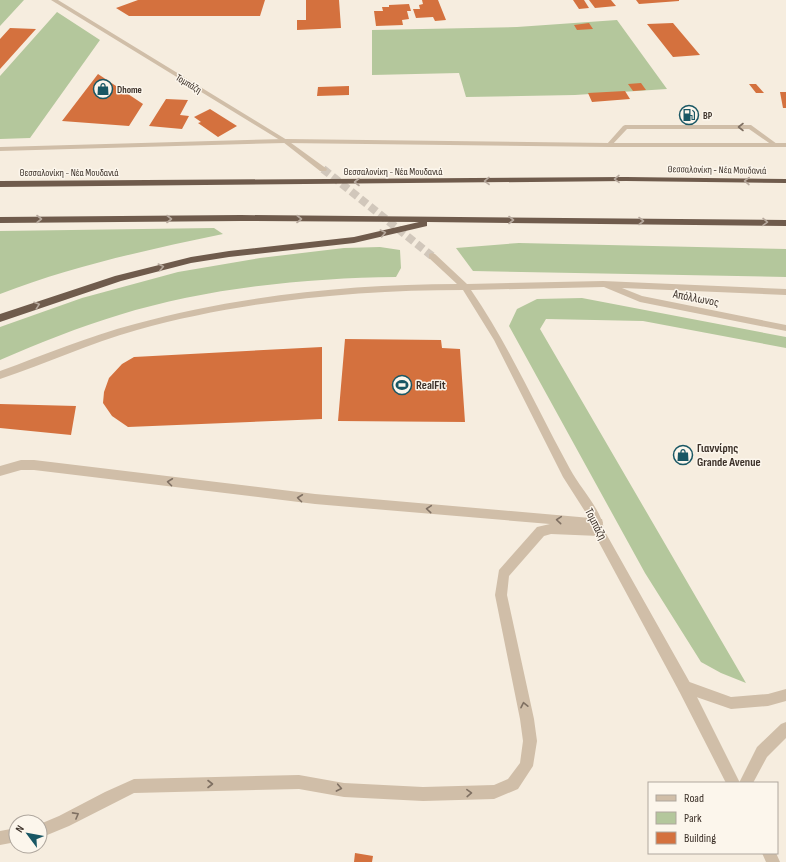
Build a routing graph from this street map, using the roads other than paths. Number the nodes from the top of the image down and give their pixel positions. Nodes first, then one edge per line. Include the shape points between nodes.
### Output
1 (54, 0) edge
2 (285, 141) junction
3 (774, 144) junction
4 (786, 144) edge
5 (609, 145) junction
6 (0, 149) edge
7 (322, 169) tunnel mouth
8 (786, 181) edge
9 (0, 184) edge
10 (0, 220) edge
11 (444, 220) junction
12 (786, 223) edge
13 (432, 256) tunnel mouth
14 (603, 284) junction
15 (465, 287) junction
16 (786, 292) edge
17 (0, 318) edge
18 (786, 328) edge
19 (0, 376) edge
20 (0, 470) edge
21 (598, 527) junction
22 (684, 686) junction
23 (786, 695) edge
24 (786, 729) edge
25 (732, 782) edge
26 (747, 782) edge
27 (48, 828) edge

1 - 2 street, Τομπάζη
2 - 5 street
2 - 6 street
2 - 7 street, Τομπάζη
3 - 4 street
3 - 5 street
3 -> 5 street via 751,127 626,127
8 -> 9 highway, Θεσσαλονίκη - Νέα Μουδανιά via 626,179
10 -> 11 highway
11 -> 12 highway
17 -> 11 highway via 140,272 191,260 241,251 345,241
13 - 15 street, Τομπάζη
14 - 15 street
14 - 16 street
14 - 18 street, Απόλλωνος via 640,299
15 - 19 street via 338,292 209,310 135,327
15 - 21 street, Τομπάζη via 498,339 567,474
21 -> 20 street via 315,499 34,465
21 - 22 street, Τομπάζη
27 -> 21 street via 134,786 300,782 344,790 423,794 494,792 513,784 526,766 530,741 501,595 503,574 541,531
22 - 23 street via 731,703 768,700
22 - 25 street, Τομπάζη
24 - 26 street via 762,752

